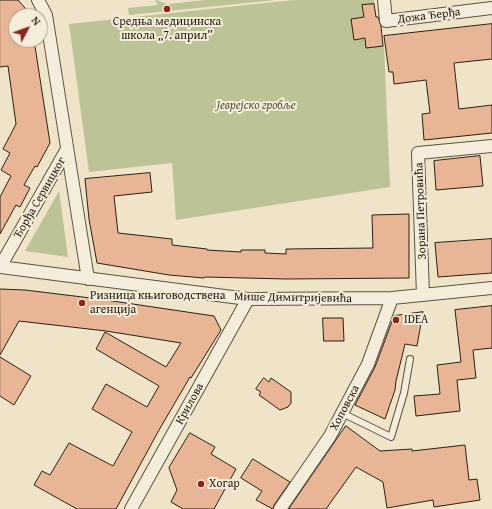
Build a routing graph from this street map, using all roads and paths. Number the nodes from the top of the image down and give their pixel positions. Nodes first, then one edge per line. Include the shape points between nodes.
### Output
1 (38, 0) edge
2 (384, 0) edge
3 (492, 8) edge
4 (492, 146) edge
5 (68, 149) junction
6 (0, 267) edge
7 (88, 279) junction
8 (492, 288) edge
9 (423, 295) junction
10 (392, 298) junction
11 (248, 299) junction
12 (410, 359) dead end
13 (342, 413) junction
14 (131, 509) edge
15 (280, 509) edge

1 - 5 street, Ђорђа Сервицког via 46,15
2 - 3 street, Дожа Ђерђа via 386,21
4 - 9 street, Зорана Петровића via 418,153
5 - 6 street, Ђорђа Сервицког
5 - 7 street, Ђорђа Сервицког
6 - 7 street, Мише Димитријевића
7 - 11 street, Мише Димитријевића
8 - 9 street, Мише Димитријевића
9 - 10 street, Мише Димитријевића
10 - 11 street, Мише Димитријевића
10 - 13 street, Хоповска via 368,364
11 - 14 street, Крилова
12 - 13 lane via 404,393 391,437
13 - 15 street, Хоповска via 330,436

